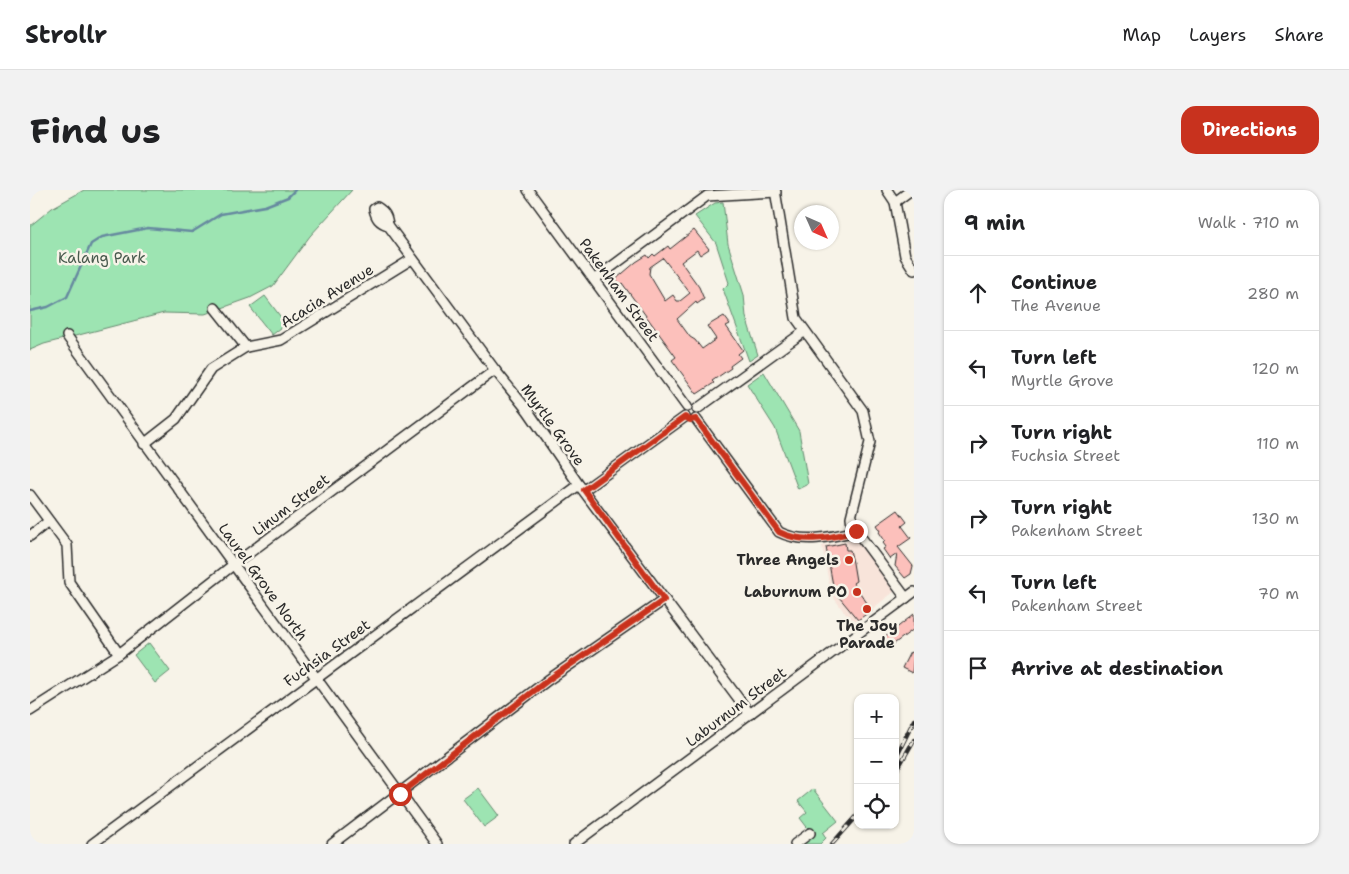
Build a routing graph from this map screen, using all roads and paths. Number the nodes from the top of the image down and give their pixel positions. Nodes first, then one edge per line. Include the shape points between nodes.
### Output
1 (528, 190) edge
2 (887, 190) edge
3 (911, 190) edge
4 (776, 191) edge
5 (895, 202) junction
6 (388, 225) dead end
7 (412, 259) junction
8 (914, 270) edge
9 (595, 278) junction
10 (215, 308) dead end
11 (805, 331) junction
12 (67, 336) dead end
13 (246, 347) junction
14 (494, 370) junction
15 (687, 407) junction
16 (697, 409) junction
17 (685, 417) junction
18 (696, 419) junction
19 (144, 444) junction
20 (581, 487) junction
21 (30, 495) edge
22 (49, 521) junction
23 (856, 531) junction
24 (30, 536) edge
25 (233, 566) junction
26 (914, 592) edge
27 (906, 598) junction
28 (664, 600) junction
29 (119, 654) junction
30 (316, 678) junction
31 (30, 711) edge
32 (750, 714) junction
33 (400, 794) junction
34 (810, 832) dead end
35 (92, 844) edge
36 (332, 844) edge
37 (437, 844) edge
38 (574, 844) edge
39 (795, 844) edge

1 - 9 street, Pakenham Street
2 - 5 street
3 - 5 street
4 - 9 street via 707,196
4 - 11 street via 796,318
5 - 8 street via 905,256
6 - 7 street, Myrtle Grove
7 - 13 street, Acacia Avenue via 281,340
7 - 14 street, Myrtle Grove
9 - 15 street, Pakenham Street
10 - 13 street
11 - 16 street
11 - 23 street via 863,411 867,425 870,442 851,517
12 - 19 street, Laurel Grove North
13 - 19 street, Acacia Avenue via 211,369 176,419
14 - 20 street, Myrtle Grove
14 - 25 street, Linum Street
15 - 16 street
15 - 17 street
16 - 18 street
17 - 18 street
17 - 20 street, Fuchsia Street
18 - 23 street via 779,532 822,538
19 - 25 street, Laurel Grove North
20 - 28 street, Myrtle Grove
20 - 30 street, Fuchsia Street
21 - 22 street
22 - 24 street
22 - 29 street via 67,545 69,582
23 - 27 street
25 - 29 street, Linum Street
25 - 30 street, Laurel Grove North
26 - 27 street, Laburnum Street
27 - 32 street, Laburnum Street
28 - 32 street, Myrtle Grove
28 - 33 street via 548,680
29 - 31 street, Linum Street
30 - 33 street, Laurel Grove North
30 - 35 street, Fuchsia Street
32 - 38 street, Laburnum Street
33 - 36 street
33 - 37 street, Laurel Grove North
34 - 39 street

